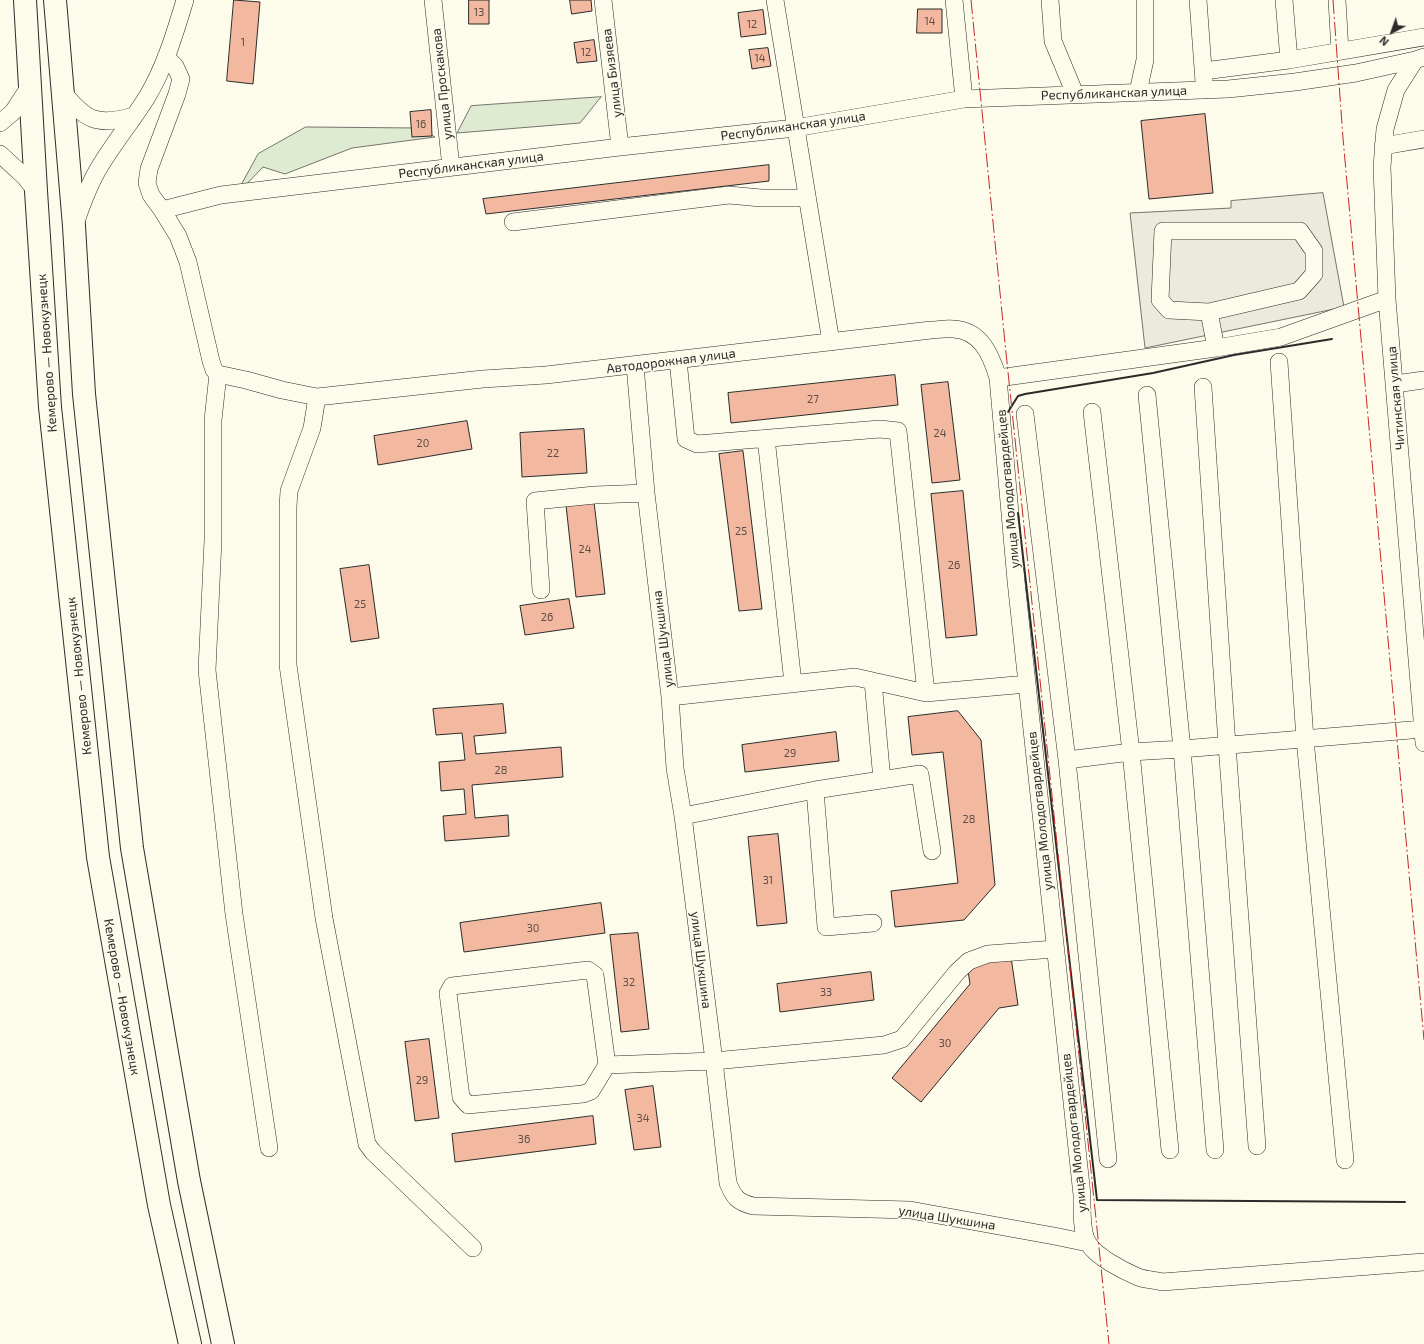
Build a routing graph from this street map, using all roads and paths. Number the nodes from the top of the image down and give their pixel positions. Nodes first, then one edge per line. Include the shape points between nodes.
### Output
1 (25, 0) edge
2 (55, 0) edge
3 (185, 0) edge
4 (433, 0) edge
5 (603, 0) edge
6 (775, 0) edge
7 (954, 0) edge
8 (1050, 0) edge
9 (1145, 0) edge
10 (1198, 0) edge
11 (1284, 0) edge
12 (1337, 0) edge
13 (1424, 37) edge
14 (1340, 52) junction
15 (166, 57) junction
16 (1419, 58) edge
17 (1288, 60) junction
18 (1204, 71) junction
19 (30, 86) junction
20 (1204, 90) junction
21 (62, 91) junction
22 (1138, 92) junction
23 (1075, 94) junction
24 (964, 99) junction
25 (133, 116) junction
26 (0, 123) edge
27 (795, 128) junction
28 (1424, 139) edge
29 (1383, 146) junction
30 (620, 147) junction
31 (0, 154) edge
32 (451, 167) junction
33 (36, 191) junction
34 (807, 198) junction
35 (162, 210) junction
36 (513, 222) dead end
37 (74, 226) junction
38 (1388, 299) junction
39 (1209, 312) junction
40 (831, 342) junction
41 (1216, 348) junction
42 (678, 360) junction
43 (1279, 362) dead end
44 (635, 366) junction
45 (218, 374) junction
46 (998, 378) junction
47 (1424, 380) edge
48 (1395, 384) junction
49 (1203, 387) dead end
50 (1147, 395) dead end
51 (317, 397) junction
52 (1092, 412) dead end
53 (1025, 414) dead end
54 (766, 438) junction
55 (646, 493) junction
56 (541, 590) dead end
57 (873, 681) junction
58 (793, 683) junction
59 (1027, 684) junction
60 (926, 693) junction
61 (670, 697) junction
62 (1423, 736) edge
63 (1305, 739) junction
64 (1227, 746) junction
65 (1182, 749) junction
66 (1131, 752) junction
67 (1067, 760) junction
68 (882, 780) junction
69 (815, 790) junction
70 (683, 816) junction
71 (932, 851) dead end
72 (873, 923) dead end
73 (1055, 949) junction
74 (714, 1061) junction
75 (607, 1065) junction
76 (1257, 1146) dead end
77 (269, 1148) dead end
78 (1170, 1150) dead end
79 (1216, 1150) dead end
80 (1108, 1159) dead end
81 (1345, 1160) dead end
82 (1088, 1243) junction
83 (473, 1248) dead end
84 (1424, 1262) edge
85 (190, 1344) edge
86 (223, 1344) edge

1 - 19 highway, Кемерово — Новокузнецк
2 - 21 highway
3 - 15 street
4 - 32 street, улица Проскакова
5 - 30 street, улица Бизяева
6 - 27 street
7 - 24 street
8 - 23 street via 1053,41
9 - 22 street via 1145,60
10 - 18 street
11 - 17 street
12 - 14 street
13 - 14 street
14 - 17 street
15 - 25 street via 147,96
15 - 35 street via 175,66 181,79 147,182 151,195
16 - 20 street, Республиканская улица via 1356,73 1295,82
16 - 29 street, Читинская улица via 1396,90
17 - 18 street
18 - 20 street
19 - 26 street via 13,112
19 - 33 highway, Кемерово — Новокузнецк
20 - 22 street, Республиканская улица
21 - 25 street via 75,108 88,117 100,121 116,121
21 - 37 highway
22 - 23 street, Республиканская улица
23 - 24 street, Республиканская улица
24 - 27 street, Республиканская улица
25 - 37 street via 97,172
27 - 30 street, Республиканская улица
27 - 34 street
28 - 29 street
29 - 38 street, Читинская улица
30 - 32 street, Республиканская улица
31 - 33 street
32 - 35 street, Республиканская улица via 221,195
33 - 85 highway, Кемерово — Новокузнецк via 50,406 98,857 159,1205
34 - 36 street via 729,195
34 - 40 street
35 - 45 street via 178,236 188,262 214,370
37 - 86 highway via 84,394 132,848 189,1181
38 - 41 street via 1281,337
38 - 48 street, Читинская улица
39 - 39 street via 1299,291 1314,274 1314,251 1300,231 1163,232 1160,300 1169,310
39 - 41 street
40 - 42 street, Автодорожная улица
40 - 46 street, Автодорожная улица via 954,329 964,331 983,344 991,357
41 - 46 street
42 - 44 street, Автодорожная улица
42 - 54 street via 686,439 697,444
43 - 63 street
44 - 51 street, Автодорожная улица
44 - 55 street, улица Шукшина
45 - 51 street, Автодорожная улица
45 - 77 street via 213,420 213,540 207,670 234,914
46 - 59 street, улица Молодогвардейцев
47 - 48 street
48 - 62 street, Читинская улица
49 - 64 street
50 - 65 street
51 - 83 street via 312,428 289,491 288,665 324,918 367,1144
52 - 66 street
53 - 67 street
54 - 58 street
54 - 60 street via 880,429 898,431
55 - 56 street via 535,501
55 - 61 street, улица Шукшина
57 - 58 street via 855,677
57 - 60 street
57 - 68 street
58 - 61 street
59 - 60 street
59 - 73 street, улица Молодогвардейцев
61 - 70 street, улица Шукшина via 675,768
62 - 63 street
63 - 64 street
63 - 81 street
64 - 65 street
64 - 76 street
65 - 66 street
65 - 79 street
66 - 67 street
66 - 78 street
67 - 80 street
68 - 69 street
68 - 71 street via 920,774
69 - 70 street
69 - 72 street via 826,927
70 - 74 street, улица Шукшина
73 - 74 street via 988,954 969,961 902,1039 884,1046
73 - 82 street, улица Молодогвардейцев via 1082,1195 1083,1225
74 - 75 street
74 - 82 street, улица Шукшина via 728,1184 732,1193 742,1203 753,1206 910,1210
75 - 75 street via 596,975 588,970 452,986 448,993 461,1097 468,1105 591,1092
82 - 84 street via 1102,1258 1116,1267 1140,1278 1162,1282

